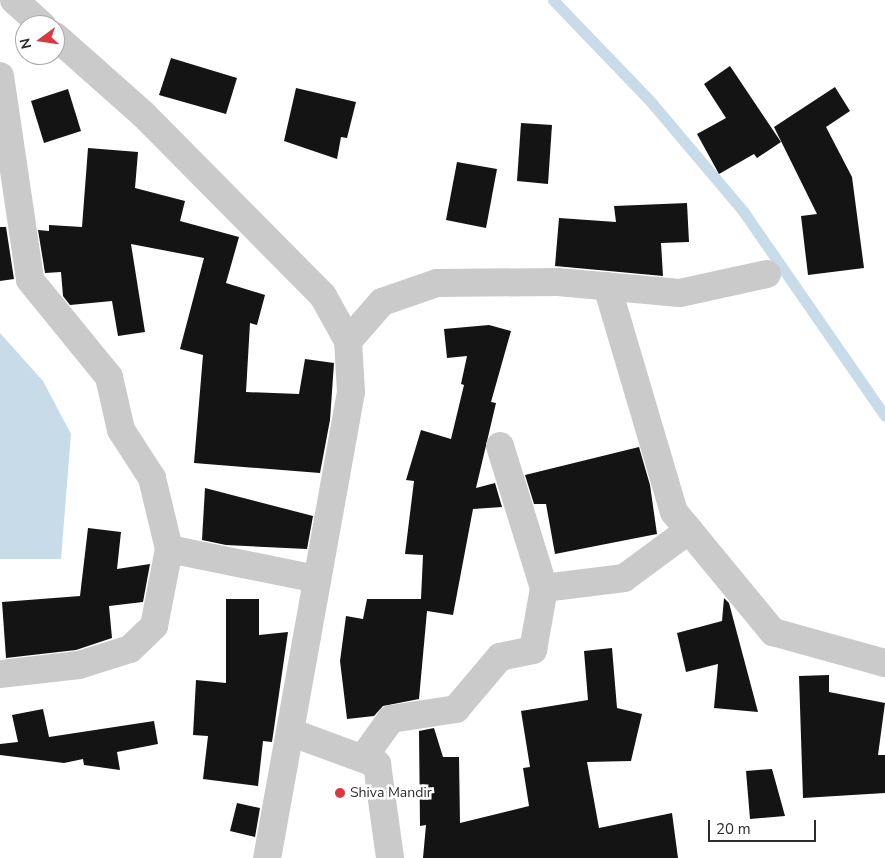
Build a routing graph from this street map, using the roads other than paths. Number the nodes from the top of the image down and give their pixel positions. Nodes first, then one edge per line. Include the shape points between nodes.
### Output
1 (14, 0) edge
2 (31, 15) edge
3 (65, 45) edge
4 (0, 76) edge
5 (767, 274) dead end
6 (608, 286) junction
7 (348, 342) junction
8 (500, 446) dead end
9 (689, 530) junction
10 (169, 548) junction
11 (316, 579) junction
12 (544, 588) junction
13 (885, 663) edge
14 (0, 674) edge
15 (290, 732) junction
16 (363, 758) junction
17 (267, 858) edge
18 (390, 858) edge

1 - 2 street
3 - 7 street via 143,114 322,296
4 - 10 street via 30,280 109,376 121,430 152,478
5 - 6 street via 680,293
6 - 7 street via 558,282 437,283 382,302
6 - 9 street via 674,512
7 - 11 street via 351,392
8 - 12 street
9 - 12 street via 624,578
9 - 13 street via 773,632
10 - 11 street
10 - 14 street via 154,626 130,649 79,665
11 - 15 street
12 - 16 street via 533,650 500,657 456,709 391,719
15 - 16 street
15 - 17 street
16 - 18 street via 377,764

